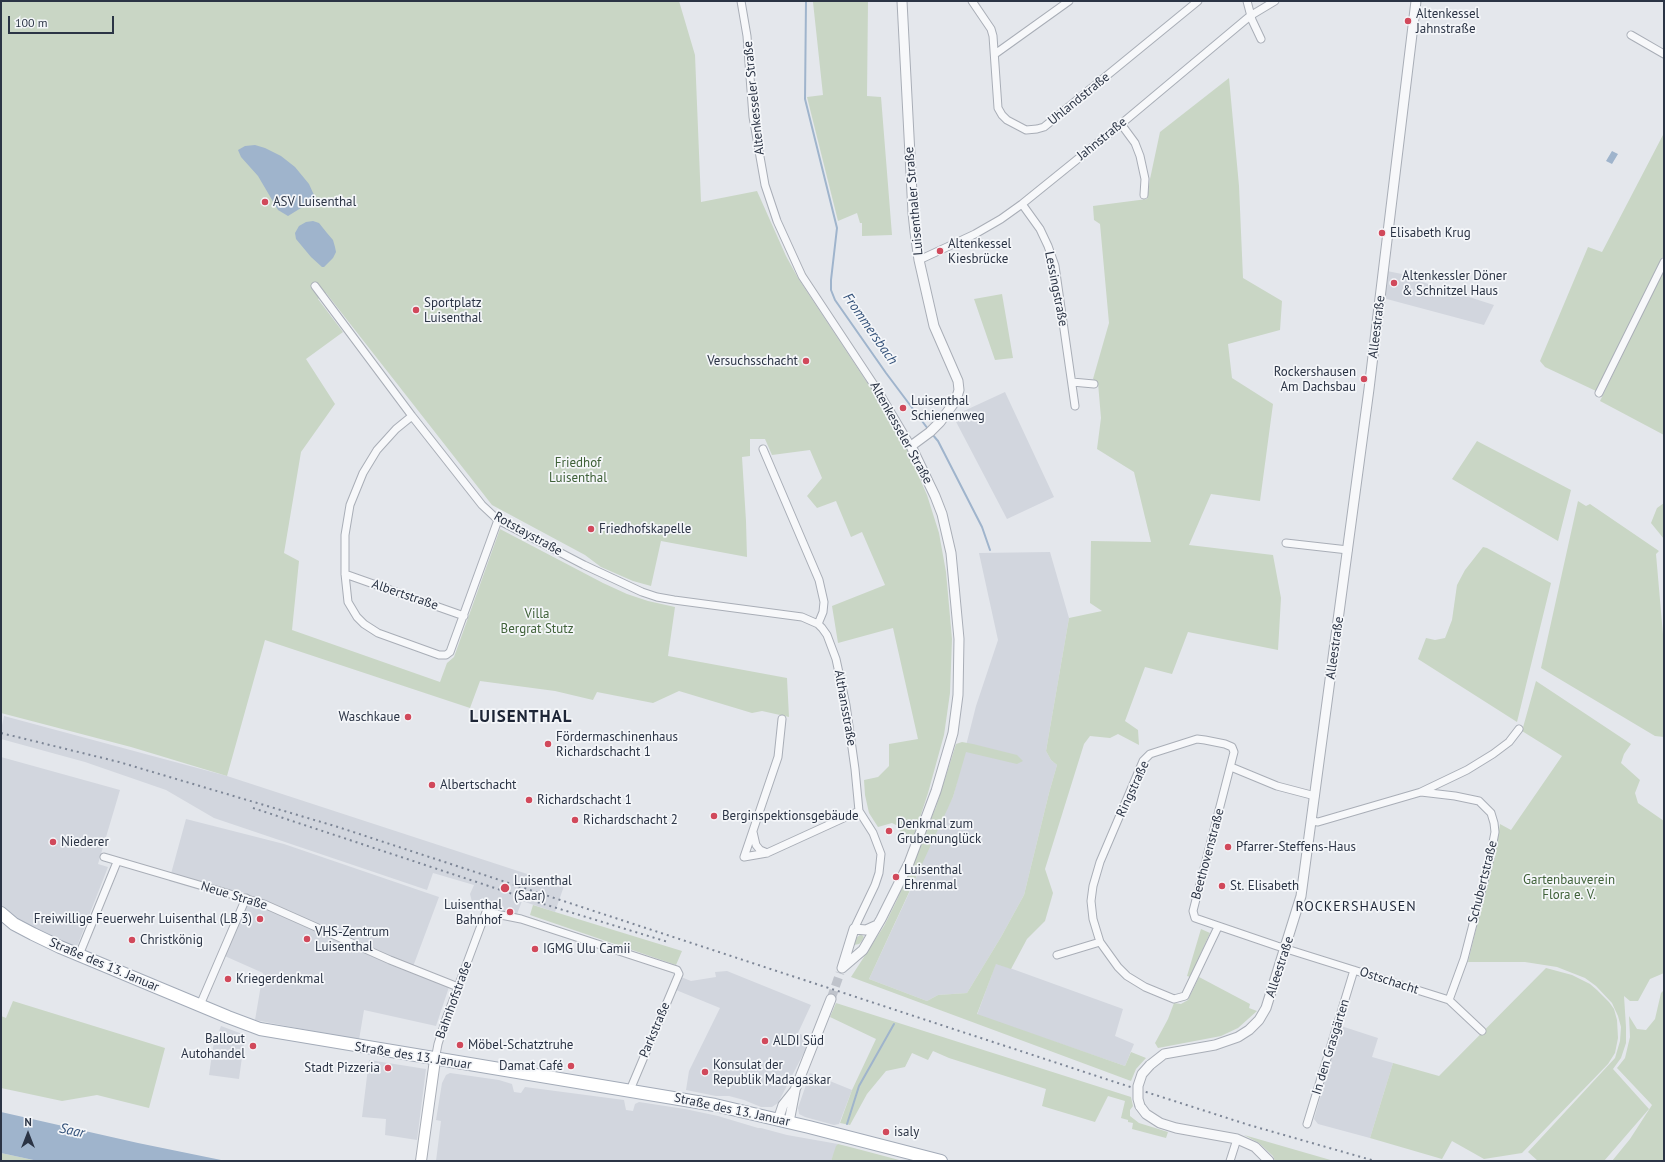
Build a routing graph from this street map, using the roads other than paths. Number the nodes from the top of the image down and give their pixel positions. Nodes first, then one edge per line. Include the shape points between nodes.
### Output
1 (741, 1) edge
2 (902, 1) edge
3 (972, 1) edge
4 (1069, 1) edge
5 (1198, 1) edge
6 (1247, 1) edge
7 (1275, 1) edge
8 (1416, 1) edge
9 (1250, 16) junction
10 (1631, 35) dead end
11 (1261, 39) dead end
12 (995, 54) junction
13 (1664, 54) edge
14 (1121, 124) junction
15 (1144, 195) dead end
16 (1022, 204) junction
17 (919, 260) junction
18 (1664, 262) edge
19 (315, 286) dead end
20 (1072, 382) junction
21 (1094, 384) dead end
22 (1599, 393) dead end
23 (1075, 406) dead end
24 (412, 416) junction
25 (911, 446) junction
26 (763, 449) dead end
27 (498, 520) junction
28 (1286, 542) dead end
29 (1348, 550) junction
30 (345, 574) junction
31 (464, 616) junction
32 (818, 624) junction
33 (782, 719) dead end
34 (1519, 729) dead end
35 (1231, 767) junction
36 (1421, 792) junction
37 (1315, 796) junction
38 (859, 812) junction
39 (1312, 821) junction
40 (753, 832) junction
41 (767, 853) junction
42 (104, 858) dead end
43 (117, 862) junction
44 (246, 898) junction
45 (486, 912) joint
46 (1, 913) edge
47 (878, 925) junction
48 (1218, 927) junction
49 (854, 930) junction
50 (1100, 942) junction
51 (1285, 949) junction
52 (79, 955) junction
53 (1057, 955) dead end
54 (1354, 970) junction
55 (458, 987) junction
56 (831, 999) tunnel mouth
57 (1449, 1000) junction
58 (200, 1005) junction
59 (1482, 1031) dead end
60 (436, 1060) junction
61 (630, 1090) junction
62 (783, 1121) junction
63 (1307, 1124) dead end
64 (1237, 1139) junction
65 (422, 1161) edge
66 (941, 1161) edge
67 (1230, 1161) edge
68 (1269, 1161) edge

1 - 25 street, Altenkesseler Straße via 747,36 750,95 756,133 765,185 777,221 802,276
2 - 17 street, Luisenthaler Straße via 913,213
3 - 12 street, Uhlandstraße via 991,29
4 - 12 street
5 - 12 street, Uhlandstraße via 1044,127 1037,129 1026,130 1013,125 998,108
6 - 9 street
7 - 9 street, Jahnstraße
8 - 29 street, Alleestraße
9 - 11 street
9 - 14 street, Jahnstraße
10 - 13 street
14 - 15 street via 1135,143 1140,156 1145,179
14 - 16 street, Jahnstraße
16 - 17 street, Jahnstraße via 975,234
16 - 20 street, Lessingstraße via 1040,229 1055,266
17 - 25 street, Luisenthaler Straße via 934,326 958,381 959,390 956,400 940,422
18 - 22 street
19 - 24 street, Rotstaystraße
20 - 21 street
20 - 23 street, Lessingstraße
24 - 27 street, Rotstaystraße via 482,505
24 - 30 street via 377,450 355,488 346,526
25 - 47 street, Altenkesseler Straße via 942,514 951,553 959,639 958,695 953,733 926,820 907,869
26 - 32 street via 819,580 824,602
27 - 31 street
27 - 32 street, Rotstaystraße via 584,565 647,594 802,617
28 - 29 street
29 - 37 street, Alleestraße
30 - 31 street, Albertstraße
30 - 31 street via 348,602 364,624 378,633 440,655 450,652
32 - 38 street, Althansstraße via 827,635 836,659 855,762
33 - 40 street via 778,757
34 - 36 street, Schubertstraße via 1509,742 1493,754 1467,770
35 - 37 street via 1277,786
35 - 48 street, Beethovenstraße via 1193,912 1195,918
35 - 50 street, Ringstraße via 1234,752 1232,747 1197,739 1150,754 1143,761 1100,862 1093,886 1093,919
36 - 39 street, Schubertstraße via 1318,822
36 - 57 street, Schubertstraße via 1480,802 1491,813 1494,822 1491,852 1464,959
37 - 39 street, Alleestraße
38 - 41 street
38 - 49 street via 876,839 881,863 875,885
39 - 51 street, Alleestraße via 1301,896
40 - 41 street via 756,845
40 - 41 street via 744,857
42 - 43 street, Neue Straße
43 - 44 street, Neue Straße
43 - 52 street
44 - 55 street, Neue Straße via 275,908 397,963
44 - 58 street
45 - 55 street, Bahnhofstraße
45 - 61 street, Parkstraße via 521,919 677,970 679,974
46 - 52 main road, Straße des 13. Januar via 14,924
47 - 49 street via 866,930
47 - 49 street, Altenkesseler Straße via 863,950 841,970
48 - 50 street, Ringstraße via 1185,996 1174,999 1127,976
48 - 51 street, Beethovenstraße
50 - 53 street
51 - 54 street, Ostschacht
51 - 64 street, Alleestraße, bridge via 1266,1008 1259,1020 1238,1037 1215,1045 1164,1054 1142,1074 1138,1086 1140,1106 1146,1114 1160,1123
52 - 58 main road, Straße des 13. Januar
54 - 57 street, Ostschacht
54 - 63 street, In den Grasgärten
55 - 60 street, Bahnhofstraße via 439,1040
56 - 62 street
57 - 59 street, Ostschacht
58 - 60 main road, Straße des 13. Januar via 244,1024 274,1032
60 - 61 main road, Straße des 13. Januar
60 - 65 main road, Bahnhofstraße
61 - 62 main road, Straße des 13. Januar via 715,1105
62 - 66 main road, Straße des 13. Januar
64 - 67 street
64 - 68 street, Alleestraße via 1255,1147

